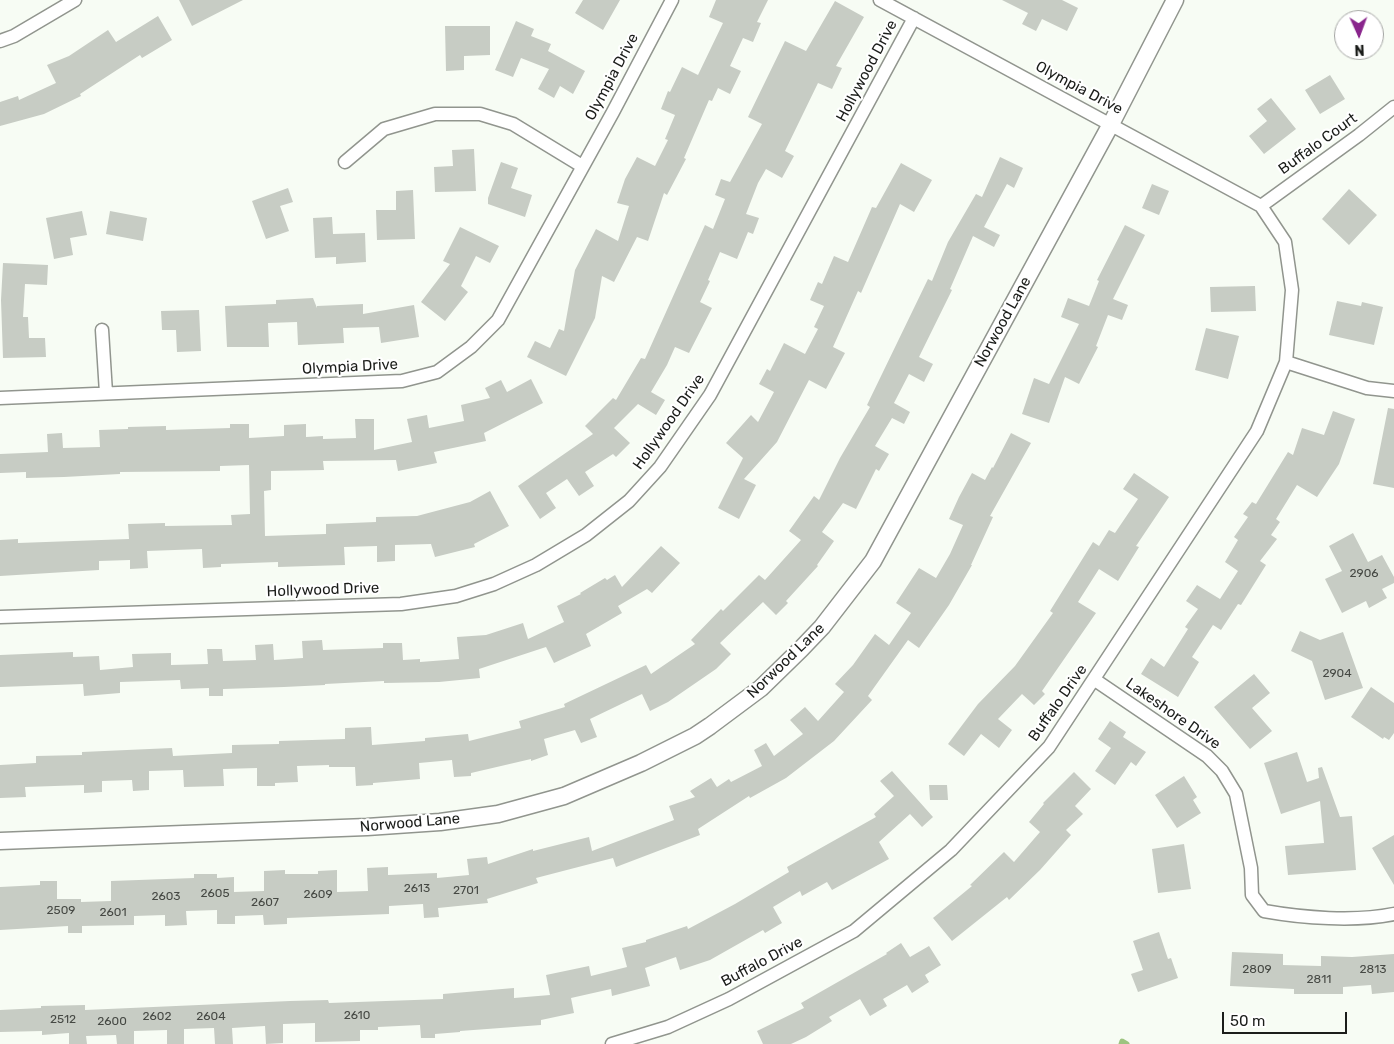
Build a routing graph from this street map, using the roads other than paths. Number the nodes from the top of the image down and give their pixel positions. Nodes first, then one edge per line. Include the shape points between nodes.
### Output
1 (75, 0) edge
2 (672, 0) edge
3 (880, 0) edge
4 (1175, 0) edge
5 (914, 18) junction
6 (0, 41) edge
7 (1394, 107) edge
8 (1112, 124) junction
9 (345, 162) dead end
10 (582, 166) junction
11 (1261, 206) junction
12 (102, 330) dead end
13 (1286, 362) junction
14 (1394, 391) edge
15 (106, 393) junction
16 (0, 398) edge
17 (0, 617) edge
18 (1095, 680) junction
19 (0, 842) edge
20 (1394, 914) edge
21 (612, 1044) edge

1 - 6 street
2 - 10 street, Olympia Drive
3 - 5 street, Olympia Drive
4 - 8 street, Norwood Lane
5 - 8 street, Olympia Drive
5 - 17 street, Hollywood Drive via 710,395 660,467 629,502 586,535 536,565 494,584 456,596 401,604
7 - 11 street, Buffalo Court
8 - 11 street, Olympia Drive
8 - 19 street, Norwood Lane via 873,561 849,595 808,642 761,688 695,736 564,796 498,814 367,827
9 - 10 street via 384,129 435,114 480,114 513,124
10 - 15 street, Olympia Drive via 498,320 471,347 437,372 402,381
11 - 13 street, Buffalo Drive via 1285,242 1292,290
12 - 15 street
13 - 14 street via 1367,388
13 - 18 street, Buffalo Drive via 1257,431
15 - 16 street, Olympia Drive
18 - 20 street, Lakeshore Drive via 1207,756 1222,770 1236,794 1251,868 1252,895 1264,911 1337,918
18 - 21 street, Buffalo Drive via 1049,747 951,850 854,931 668,1028

